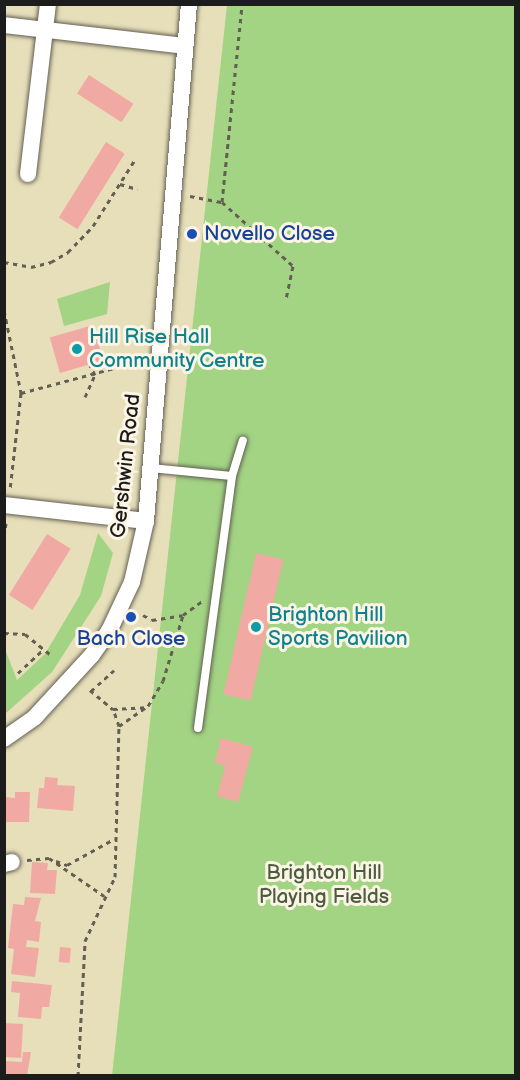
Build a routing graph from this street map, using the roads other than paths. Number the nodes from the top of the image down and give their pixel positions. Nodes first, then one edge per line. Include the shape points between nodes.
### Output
1 (48, 4) edge
2 (189, 4) edge
3 (4, 25) edge
4 (45, 32) junction
5 (185, 46) junction
6 (28, 174) dead end
7 (243, 441) dead end
8 (151, 468) junction
9 (232, 476) junction
10 (6, 505) edge
11 (147, 521) junction
12 (198, 728) dead end
13 (4, 739) edge

1 - 4 street
2 - 5 street, Gershwin Road
3 - 4 street
4 - 5 street
4 - 6 street
5 - 8 street, Gershwin Road
7 - 9 lane
8 - 9 lane
8 - 11 street, Gershwin Road
9 - 12 lane
10 - 11 street
11 - 13 street, Gershwin Road via 132,582 109,632 60,693

